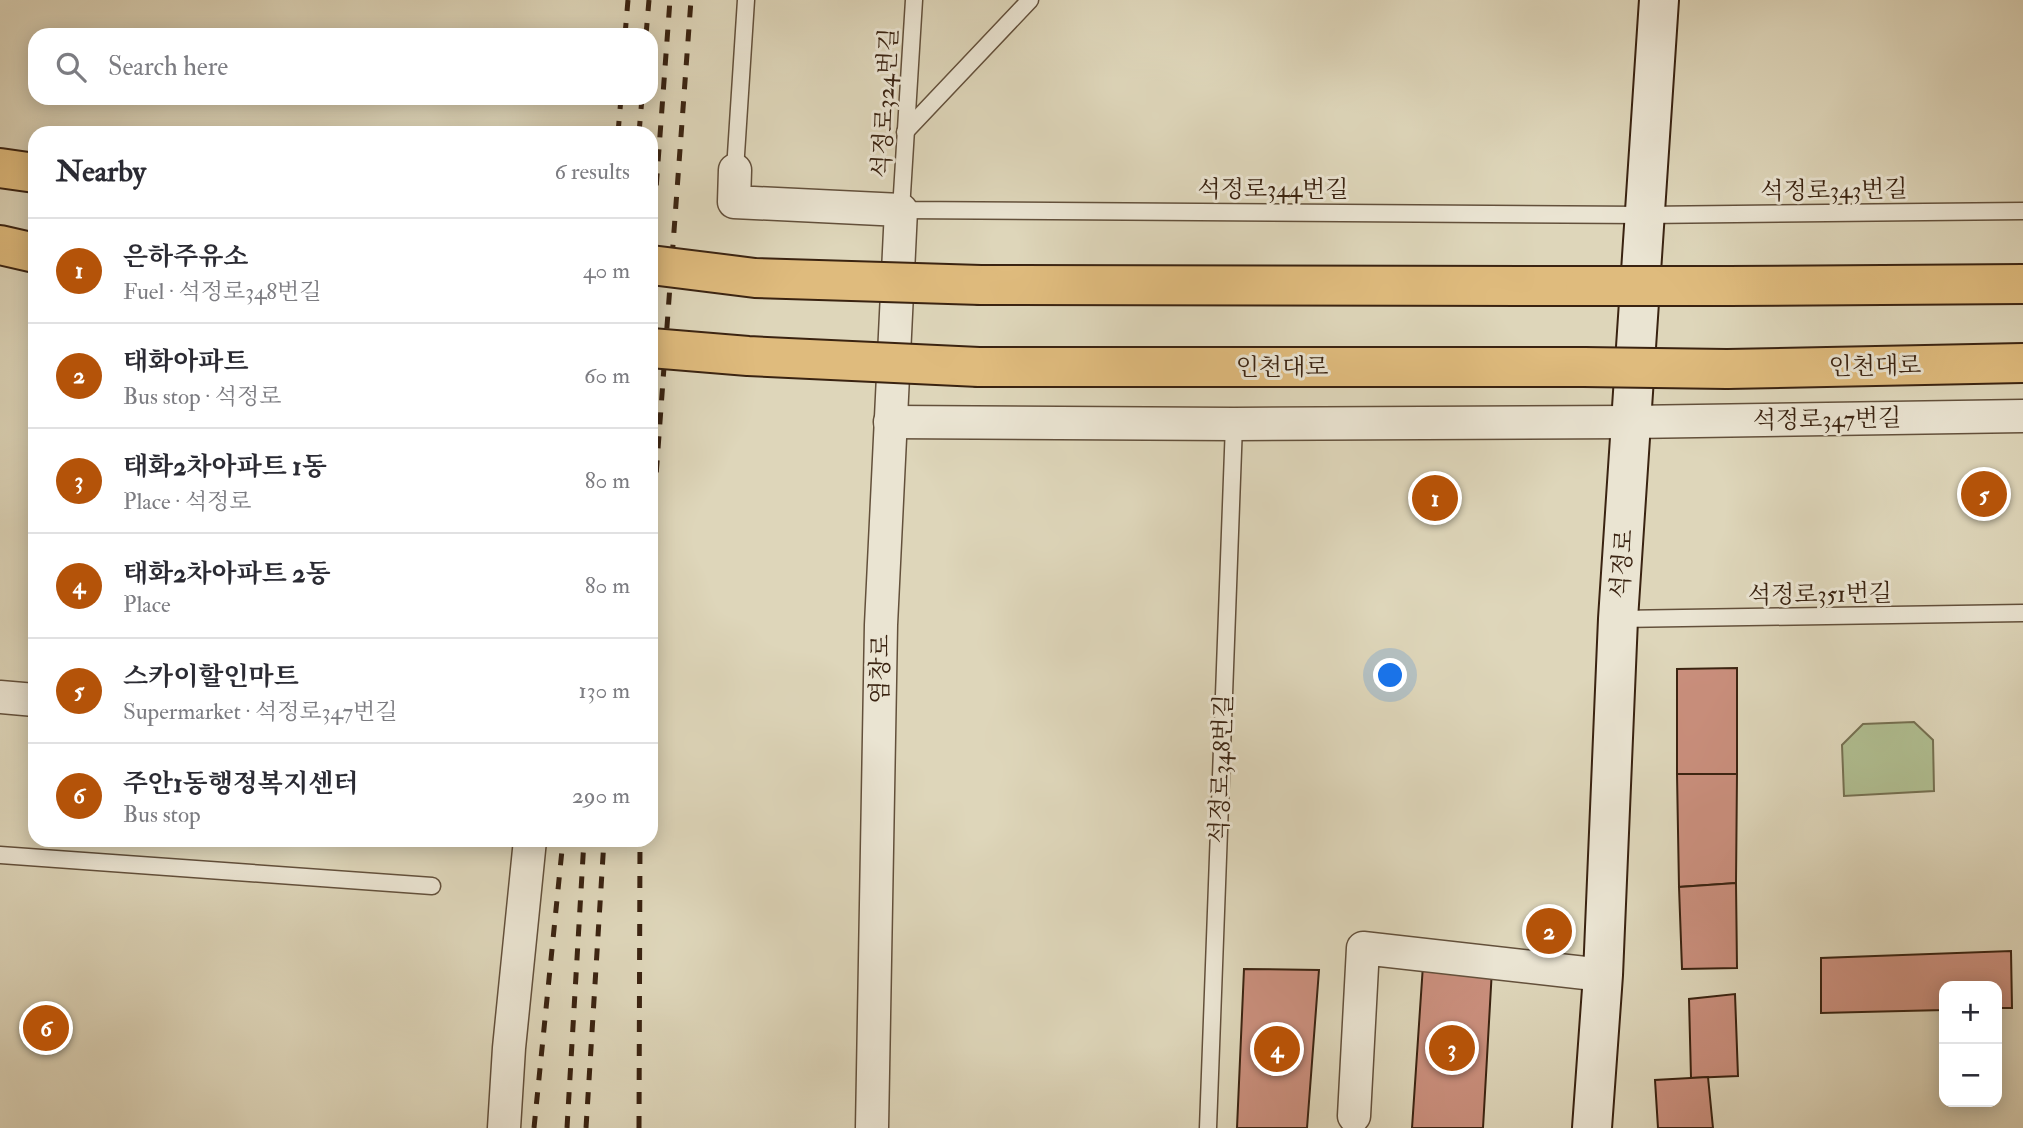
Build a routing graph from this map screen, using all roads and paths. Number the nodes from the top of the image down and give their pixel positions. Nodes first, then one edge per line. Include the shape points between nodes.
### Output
1 (746, 0) edge
2 (914, 0) edge
3 (1030, 0) edge
4 (1659, 0) edge
5 (905, 132) junction
6 (0, 168) edge
7 (735, 170) joint
8 (28, 172) edge
9 (901, 209) junction
10 (2023, 211) edge
11 (1645, 215) junction
12 (658, 266) edge
13 (2023, 284) edge
14 (658, 349) edge
15 (2023, 363) edge
16 (2023, 415) edge
17 (890, 422) junction
18 (1631, 422) junction
19 (1234, 424) junction
20 (2023, 614) edge
21 (1618, 619) junction
22 (0, 696) edge
23 (28, 699) edge
24 (529, 847) edge
25 (0, 855) edge
26 (432, 886) dead end
27 (1603, 975) junction
28 (1354, 1116) dead end
29 (1208, 1121) edge
30 (504, 1128) edge
31 (872, 1128) edge
32 (1592, 1128) edge

1 - 7 lane
2 - 5 lane, 석정로324번길
3 - 5 lane
4 - 11 main road, 석정로
5 - 9 lane, 석정로324번길
6 - 8 highway
7 - 9 street via 734,202
9 - 11 lane, 석정로344번길
9 - 17 street, 염창로
10 - 11 lane, 석정로343번길
11 - 18 main road, 석정로
12 - 13 highway, bridge via 755,278 981,285
14 - 15 highway, 인천대로, bridge via 979,367 1727,369
16 - 18 street, 석정로347번길
17 - 19 street
17 - 31 street, 염창로 via 881,625
18 - 19 street
18 - 21 main road, 석정로
19 - 29 lane, 석정로348번길
20 - 21 lane, 석정로351번길
21 - 27 main road, 석정로
22 - 23 street
24 - 30 street
25 - 26 lane
27 - 28 street via 1363,948
27 - 32 main road, 석정로

